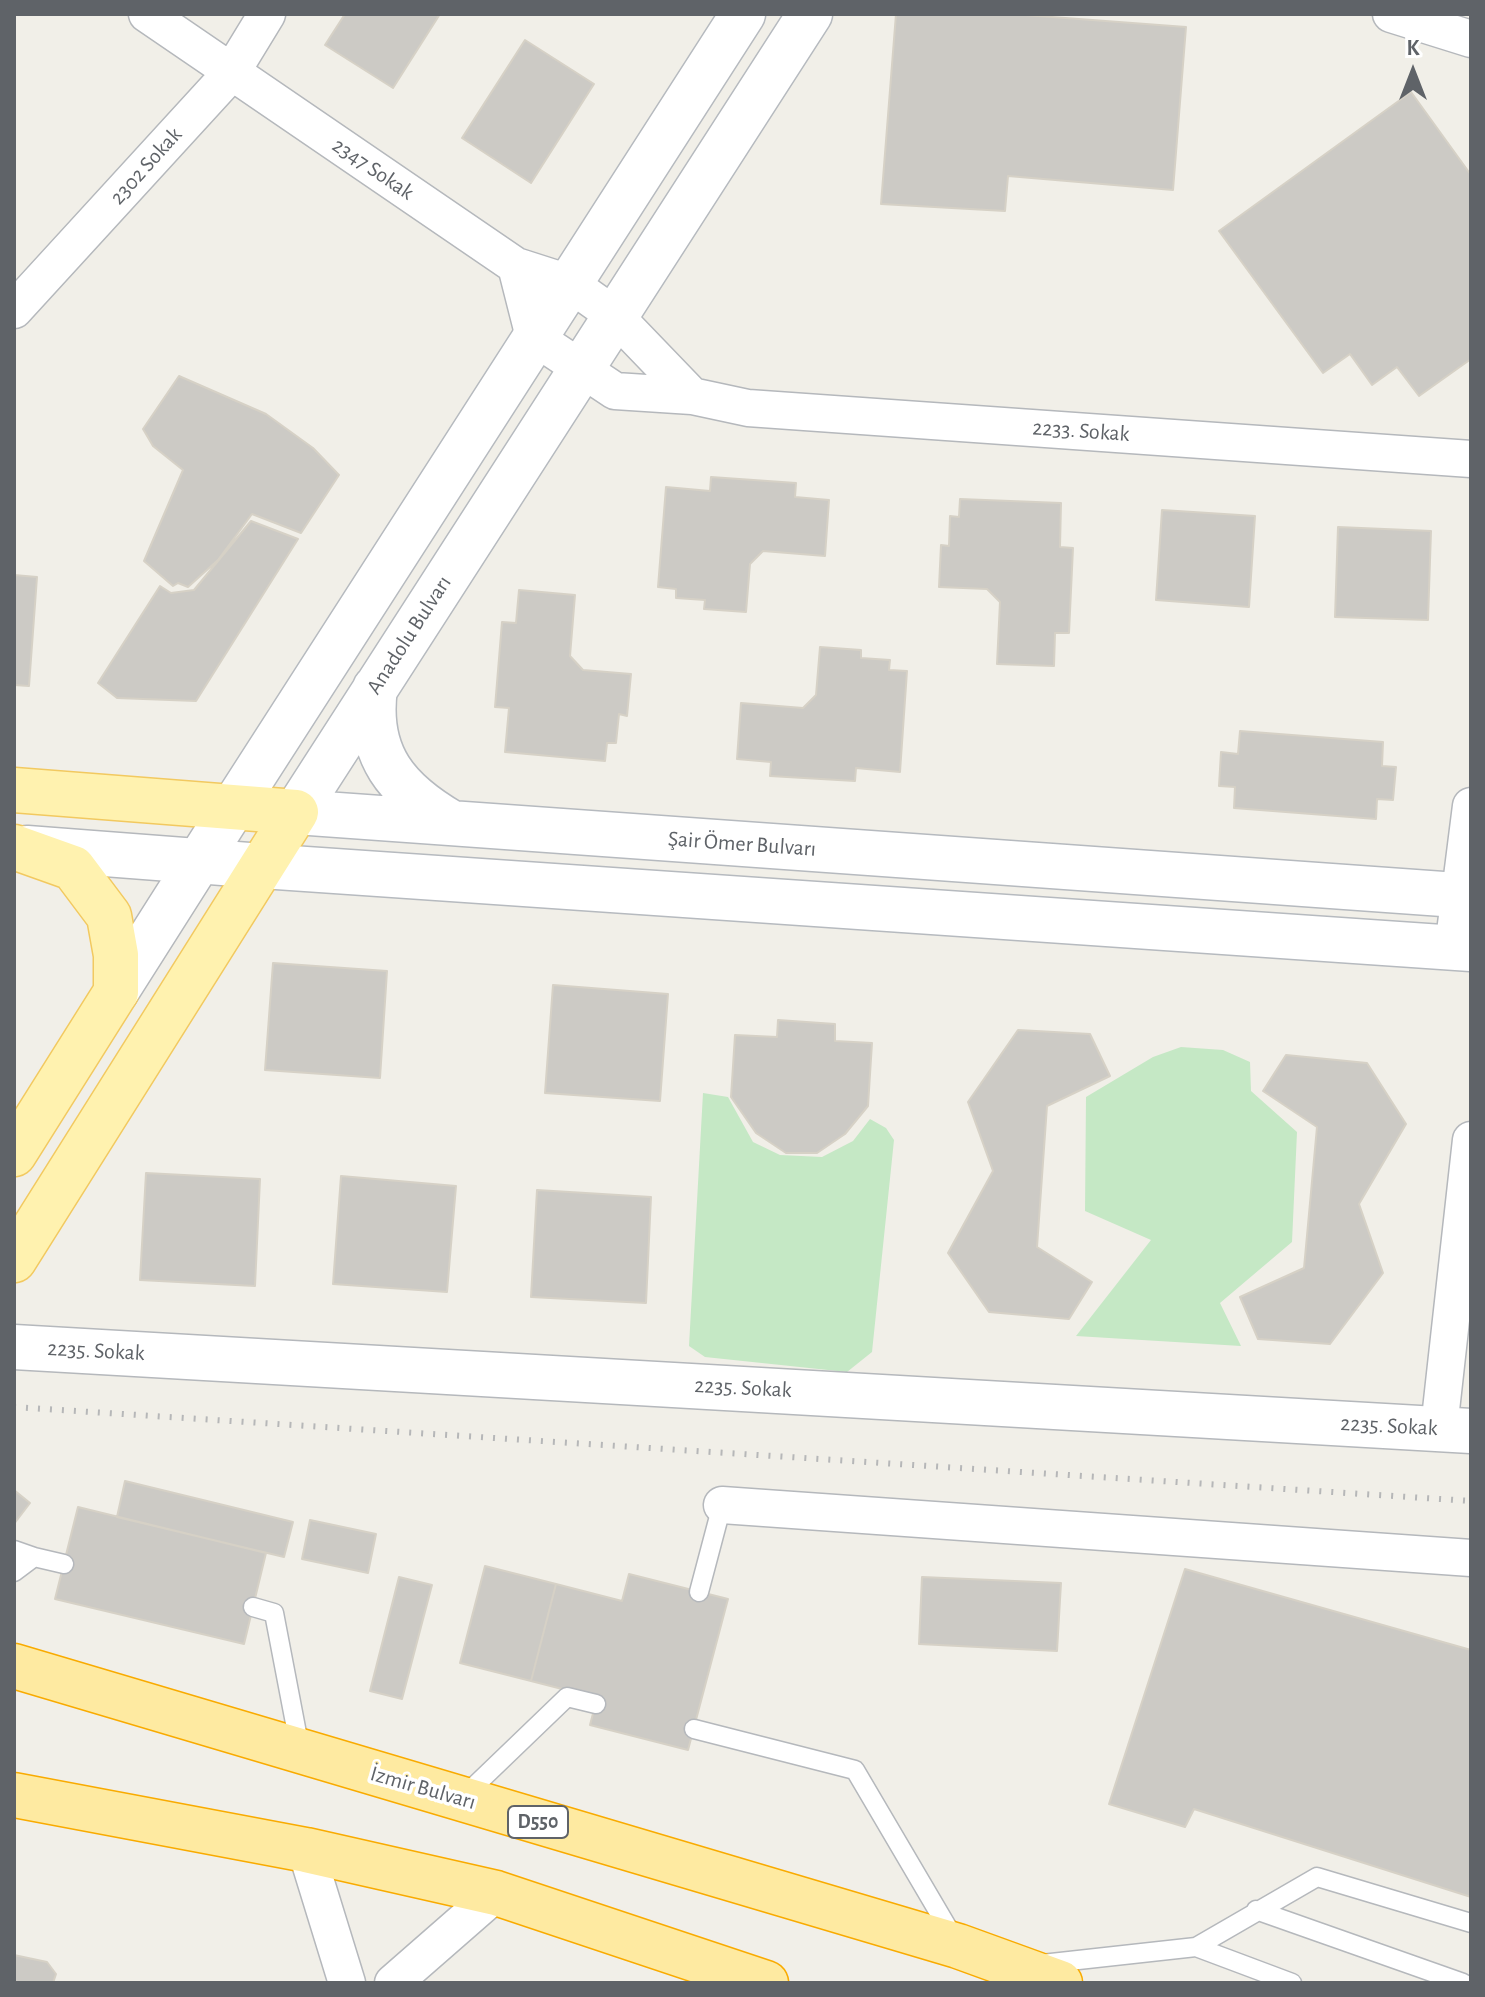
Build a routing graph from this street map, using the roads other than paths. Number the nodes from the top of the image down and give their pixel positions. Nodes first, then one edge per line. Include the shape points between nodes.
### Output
1 (147, 14) edge
2 (267, 14) edge
3 (743, 14) edge
4 (810, 14) edge
5 (1391, 14) edge
6 (1471, 39) edge
7 (231, 73) junction
8 (516, 266) junction
9 (569, 283) junction
10 (14, 310) edge
11 (614, 315) junction
12 (534, 337) junction
13 (579, 369) junction
14 (692, 396) junction
15 (1471, 459) edge
16 (375, 688) junction
17 (14, 790) edge
18 (234, 806) junction
19 (1471, 806) edge
20 (296, 812) junction
21 (452, 823) junction
22 (17, 848) edge
23 (199, 860) junction
24 (262, 866) junction
25 (1465, 896) edge
26 (1462, 948) edge
27 (116, 992) junction
28 (1471, 1140) edge
29 (14, 1154) edge
30 (14, 1260) edge
31 (14, 1347) edge
32 (1455, 1430) edge
33 (722, 1505) joint
34 (14, 1550) edge
35 (34, 1557) junction
36 (1471, 1558) edge
37 (64, 1564) dead end
38 (14, 1572) edge
39 (699, 1592) dead end
40 (253, 1607) dead end
41 (14, 1666) edge
42 (596, 1704) dead end
43 (694, 1729) dead end
44 (301, 1752) junction
45 (14, 1795) edge
46 (461, 1799) junction
47 (306, 1850) junction
48 (496, 1893) junction
49 (1256, 1910) junction
50 (1471, 1923) edge
51 (958, 1946) junction
52 (1196, 1947) junction
53 (1016, 1967) junction
54 (347, 1983) edge
55 (393, 1983) edge
56 (766, 1983) edge
57 (1060, 1983) edge
58 (1292, 1983) edge
59 (1463, 1983) edge

1 - 7 street, 2347 Sokak
2 - 7 street, 2302 Sokak
3 - 9 main road
4 - 11 main road, Anadolu Bulvarı
5 - 6 street
7 - 8 street, 2347 Sokak
7 - 10 street, 2302 Sokak
8 - 9 street, 2347 Sokak
8 - 12 street
9 - 11 street
9 - 12 main road
11 - 13 main road, Anadolu Bulvarı
11 - 14 street
12 - 13 street, 2233. Sokak
12 - 18 main road
13 - 14 street, 2233. Sokak via 615,391
13 - 16 main road, Anadolu Bulvarı
14 - 15 street, 2233. Sokak via 748,408
16 - 20 main road, Anadolu Bulvarı
16 - 21 main road via 378,748 394,779
17 - 18 main road, Şair Ömer Bulvarı
18 - 20 main road, Şair Ömer Bulvarı
18 - 23 main road
19 - 25 street
20 - 21 main road, Şair Ömer Bulvarı
20 - 24 main road, Anadolu Bulvarı
21 - 25 main road, Şair Ömer Bulvarı
22 - 23 main road
22 - 27 main road via 73,868 109,916
23 - 24 main road
23 - 27 main road
24 - 26 main road
24 - 30 main road, Anadolu Bulvarı
25 - 26 street
27 - 29 main road
28 - 32 street
31 - 32 main road, 2235. Sokak
33 - 36 street
33 - 39 lane
34 - 35 lane
35 - 37 lane
35 - 38 lane
40 - 44 lane via 274,1613
41 - 44 highway, İzmir Bulvarı / D550
42 - 46 lane via 567,1697
43 - 51 lane via 855,1770
44 - 46 highway, İzmir Bulvarı / D550
45 - 47 highway
46 - 51 highway, İzmir Bulvarı / D550
47 - 48 highway
47 - 54 street
48 - 55 street
48 - 56 highway
49 - 50 lane via 1317,1877
49 - 52 lane
49 - 59 lane
51 - 53 highway, İzmir Bulvarı / D550
52 - 53 lane
52 - 58 lane
53 - 57 highway, İzmir Bulvarı / D550

